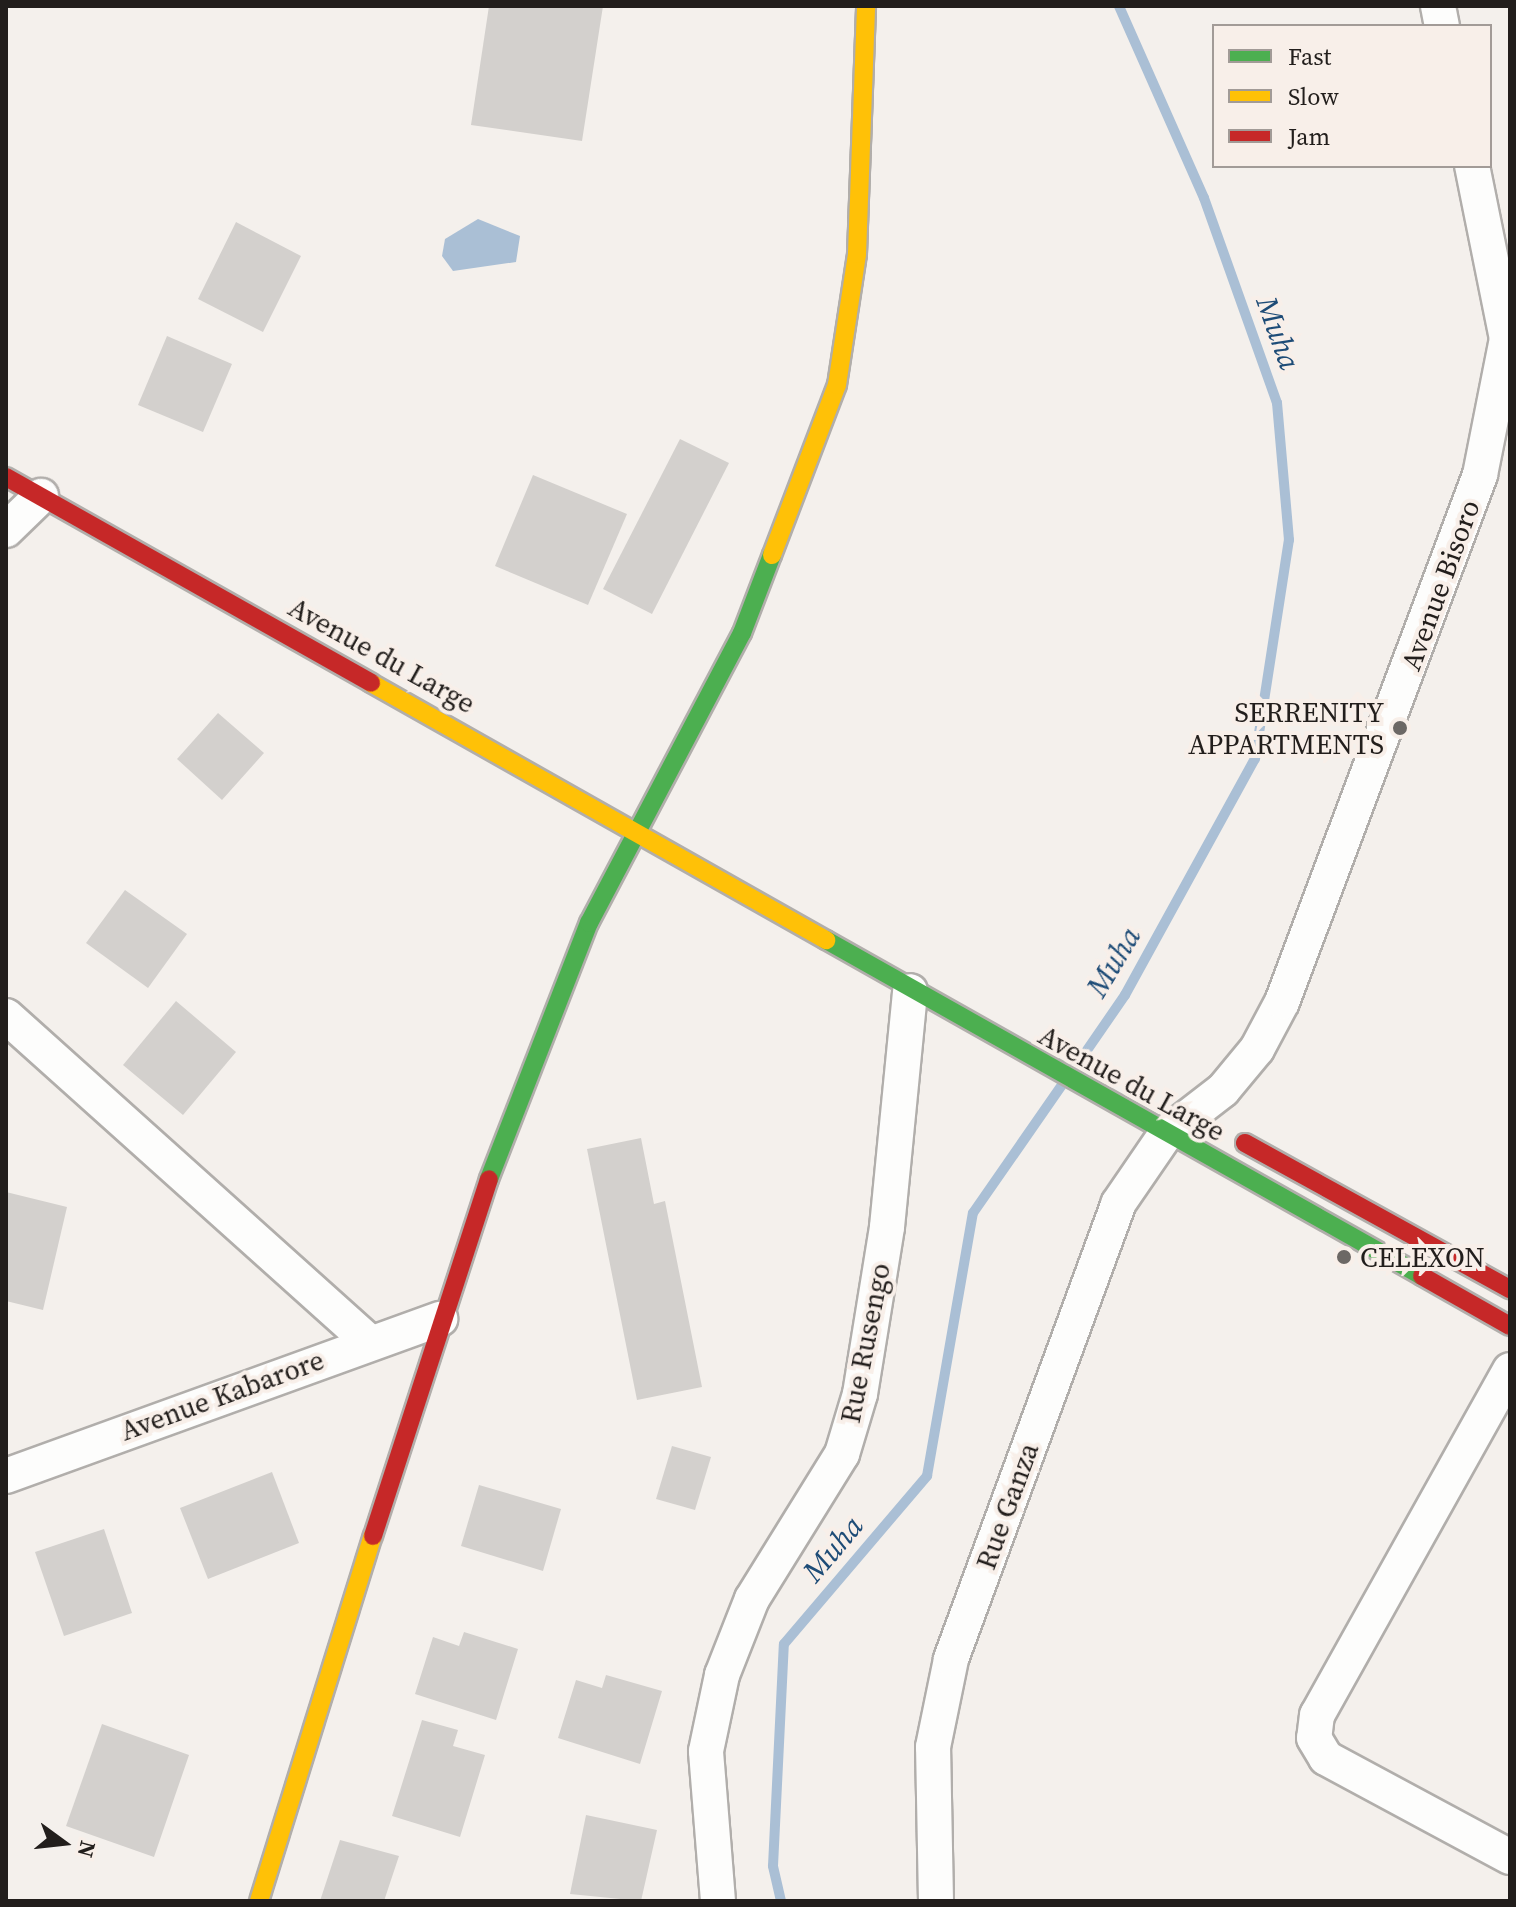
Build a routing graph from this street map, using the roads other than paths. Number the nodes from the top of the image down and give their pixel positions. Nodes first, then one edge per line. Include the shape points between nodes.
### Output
1 (866, 6) edge
2 (1472, 168) edge
3 (1509, 340) edge
4 (6, 477) edge
5 (41, 496) junction
6 (6, 530) edge
7 (636, 830) junction
8 (731, 880) junction
9 (843, 924) dead end
10 (910, 991) junction
11 (6, 1016) edge
12 (1191, 1121) junction
13 (1510, 1289) edge
14 (440, 1319) junction
15 (1510, 1326) edge
16 (368, 1341) junction
17 (1510, 1370) edge
18 (6, 1476) edge
19 (1510, 1857) edge
20 (259, 1901) edge
21 (718, 1901) edge
22 (936, 1901) edge

1 - 7 main road via 857,254 837,385 742,633
2 - 3 street, Avenue Bisoro
3 - 12 street, Avenue Bisoro via 1480,475 1282,1002 1257,1049
4 - 5 main road, Avenue du Large
5 - 6 street
5 - 7 main road, Avenue du Large
7 - 8 main road, Avenue du Large
7 - 14 main road via 545,1023
8 - 9 main road, Avenue du Large
8 - 10 main road, Avenue du Large
10 - 12 main road, Avenue du Large via 1095,1094
10 - 21 street, Rue Rusengo via 887,1227 860,1394 842,1454 752,1599 715,1705 706,1751
11 - 16 street
12 - 13 main road, Avenue du Large
12 - 15 main road, Avenue du Large
12 - 22 street, Rue Ganza via 1118,1204 951,1659 933,1747
14 - 16 street, Avenue Kabarore
14 - 20 main road
16 - 18 street, Avenue Kabarore
17 - 19 street via 1317,1715 1314,1738 1326,1758

